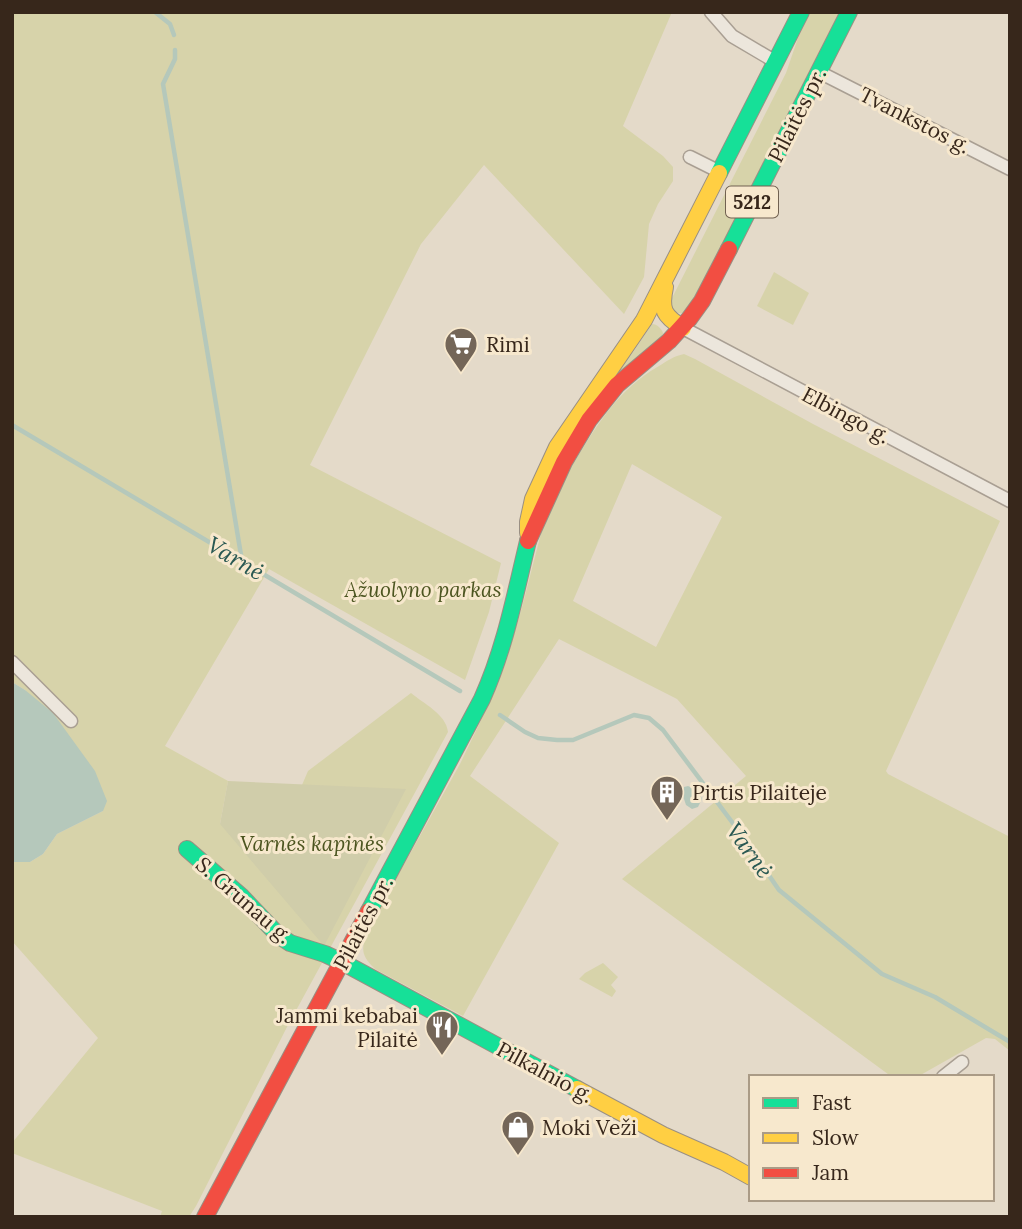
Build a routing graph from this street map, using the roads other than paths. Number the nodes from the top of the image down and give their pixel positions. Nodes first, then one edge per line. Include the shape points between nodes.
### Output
1 (711, 12) edge
2 (801, 12) edge
3 (849, 12) edge
4 (776, 62) junction
5 (819, 72) junction
6 (690, 157) dead end
7 (1010, 169) edge
8 (720, 172) junction
9 (668, 274) junction
10 (682, 328) junction
11 (1010, 501) edge
12 (528, 541) junction
13 (12, 662) edge
14 (71, 722) dead end
15 (187, 849) dead end
16 (342, 962) junction
17 (962, 1062) dead end
18 (946, 1075) edge
19 (749, 1176) edge
20 (205, 1217) edge

1 - 4 street via 733,36
2 - 4 main road, Pilaitės pr. / 5212
3 - 5 main road, Pilaitės pr. / 5212
4 - 8 main road, Pilaitės pr. / 5212
5 - 7 street, Tvankstos g.
5 - 10 main road, Pilaitės pr. / 5212 via 702,301
6 - 8 street
8 - 9 main road, Pilaitės pr. / 5212
9 - 10 main road, Pilaitės pr. / 5212 via 663,313
9 - 12 main road, Pilaitės pr. / 5212 via 644,320 557,447 530,510
10 - 11 street, Elbingo g.
10 - 12 main road, Pilaitės pr. / 5212 via 630,372 597,408 564,463
12 - 16 main road, Pilaitės pr. / 5212 via 490,681
13 - 14 street
15 - 16 main road, S. Grunau g. via 278,935
16 - 19 main road, Pilkalnio g. via 663,1135
16 - 20 main road, Pilaitės pr. / 5212
17 - 18 street

